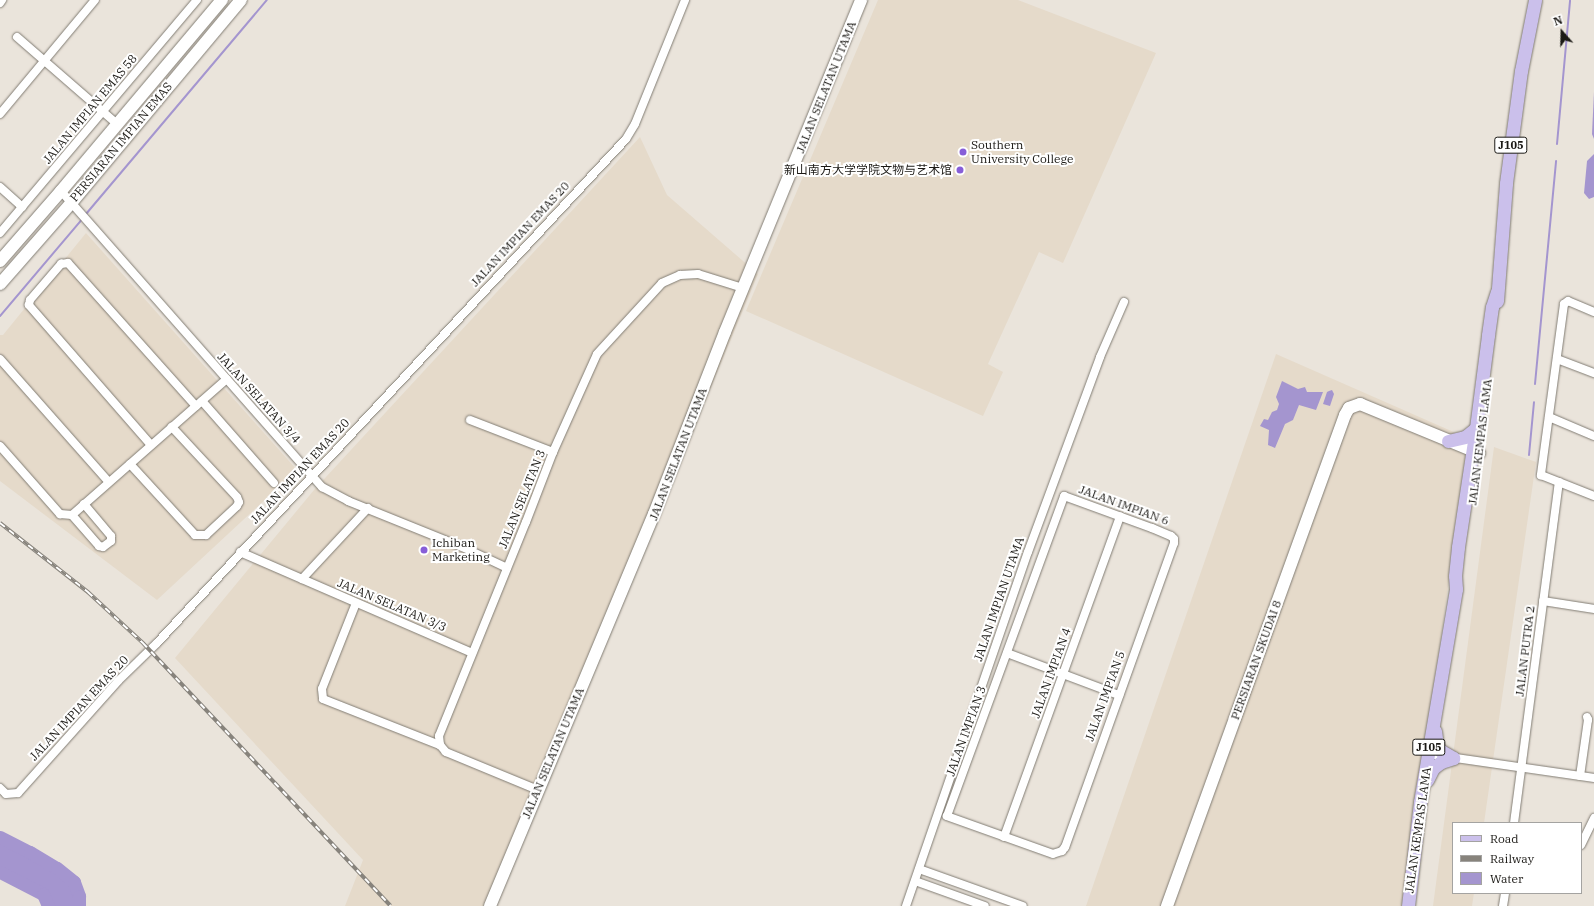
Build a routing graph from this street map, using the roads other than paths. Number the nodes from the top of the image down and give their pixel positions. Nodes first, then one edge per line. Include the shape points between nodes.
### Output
1 (2, 0) edge
2 (95, 0) edge
3 (197, 0) edge
4 (222, 0) edge
5 (241, 0) edge
6 (685, 0) edge
7 (861, 0) edge
8 (1535, 0) edge
9 (0, 3) edge
10 (17, 37) dead end
11 (43, 60) junction
12 (104, 112) junction
13 (0, 114) edge
14 (117, 124) junction
15 (0, 187) edge
16 (61, 191) junction
17 (72, 202) junction
18 (22, 207) junction
19 (0, 233) edge
20 (0, 262) edge
21 (0, 284) edge
22 (743, 288) junction
23 (1497, 292) junction
24 (1124, 302) dead end
25 (1594, 312) edge
26 (0, 359) edge
27 (1557, 359) junction
28 (1594, 373) edge
29 (227, 379) junction
30 (199, 404) junction
31 (1549, 417) junction
32 (470, 420) dead end
33 (172, 427) junction
34 (1476, 428) junction
35 (1594, 436) edge
36 (1448, 441) junction
37 (151, 445) junction
38 (0, 446) edge
39 (553, 452) junction
40 (1476, 452) junction
41 (130, 464) junction
42 (312, 476) junction
43 (109, 482) junction
44 (1559, 482) junction
45 (274, 483) dead end
46 (1064, 496) joint
47 (1594, 496) edge
48 (84, 504) junction
49 (368, 508) junction
50 (72, 515) junction
51 (1120, 516) junction
52 (1174, 539) joint
53 (240, 552) junction
54 (506, 568) junction
55 (302, 579) junction
56 (1543, 601) junction
57 (356, 603) junction
58 (1594, 609) edge
59 (472, 652) junction
60 (1007, 653) junction
61 (1063, 674) junction
62 (1439, 691) junction
63 (1119, 695) junction
64 (1587, 716) dead end
65 (440, 745) junction
66 (1428, 754) junction
67 (1453, 758) junction
68 (1521, 767) junction
69 (1580, 776) junction
70 (1594, 778) edge
71 (0, 788) edge
72 (538, 790) junction
73 (1420, 802) junction
74 (1594, 818) edge
75 (1514, 822) edge
76 (1004, 837) junction
77 (1582, 843) edge
78 (919, 869) junction
79 (915, 881) junction
80 (1505, 894) edge
81 (1018, 905) edge
82 (490, 906) edge
83 (906, 906) edge
84 (985, 906) edge
85 (1167, 906) edge
86 (1408, 906) edge
87 (1503, 906) edge

1 - 9 street
2 - 11 street
3 - 12 street, JALAN IMPIAN EMAS 58
4 - 14 street, PERSIARAN IMPIAN EMAS
5 - 17 street, PERSIARAN IMPIAN EMAS
6 - 42 street, JALAN IMPIAN EMAS 20 via 633,128 626,139
7 - 22 street, JALAN SELATAN UTAMA
8 - 23 main road, JALAN KEMPAS LAMA / J105 via 1514,116
10 - 11 street
11 - 12 street
11 - 13 street
12 - 14 street
12 - 18 street, JALAN IMPIAN EMAS 58
14 - 16 street, PERSIARAN IMPIAN EMAS
15 - 18 street
16 - 17 street, JALAN SELATAN 3/4
16 - 20 street, PERSIARAN IMPIAN EMAS
17 - 21 street, PERSIARAN IMPIAN EMAS
17 - 29 street, JALAN SELATAN 3/4
18 - 19 street, JALAN IMPIAN EMAS 58
22 - 39 street, JALAN SELATAN 3 via 698,274 680,275 662,284 597,354
22 - 72 street, JALAN SELATAN UTAMA via 654,514
23 - 34 main road, JALAN KEMPAS LAMA / J105 via 1492,307
23 - 40 main road, JALAN KEMPAS LAMA / J105
24 - 78 street, JALAN IMPIAN UTAMA via 1103,351 1028,552
25 - 27 street via 1565,302
26 - 43 street
27 - 28 street
27 - 31 street
29 - 30 street
29 - 42 street, JALAN SELATAN 3/4
30 - 33 street
30 - 37 street via 68,263 61,264 30,300 29,305
30 - 45 street
31 - 35 street
31 - 44 street via 1541,475
32 - 39 street
33 - 37 street
33 - 41 street via 239,502 206,535 195,535
34 - 36 main road via 1465,437
34 - 40 main road, JALAN KEMPAS LAMA / J105
36 - 40 street
36 - 85 street, PERSIARAN SKUDAI 8 via 1360,404 1349,408 1345,414
37 - 41 street
38 - 50 street via 60,514
39 - 54 street, JALAN SELATAN 3
40 - 62 main road, JALAN KEMPAS LAMA / J105 via 1463,578 1456,589
41 - 43 street
42 - 49 street, JALAN SELATAN 3/4 via 322,487
42 - 53 street, JALAN IMPIAN EMAS 20
43 - 48 street
44 - 47 street
44 - 56 street, JALAN PUTRA 2
46 - 51 street, JALAN IMPIAN 6
46 - 60 street, JALAN IMPIAN 3
48 - 50 street
48 - 50 street via 111,536 111,541 103,547 99,546
49 - 54 street, JALAN SELATAN 3/4
49 - 55 street
51 - 52 street, JALAN IMPIAN 6
51 - 61 street, JALAN IMPIAN 4
52 - 63 street, JALAN IMPIAN 5
53 - 55 street, JALAN SELATAN 3/3
53 - 71 street, JALAN IMPIAN EMAS 20 via 118,681 18,793 6,794
54 - 59 street, JALAN SELATAN 3
55 - 57 street, JALAN SELATAN 3/3
56 - 58 street
56 - 68 street, JALAN PUTRA 2
57 - 59 street, JALAN SELATAN 3/3
57 - 65 street via 322,689 323,699
59 - 65 street, JALAN SELATAN 3 via 439,736
60 - 61 street
60 - 76 street, JALAN IMPIAN 3 via 947,816
61 - 63 street
61 - 76 street, JALAN IMPIAN 4
62 - 66 main road, JALAN KEMPAS LAMA / J105
62 - 67 main road via 1435,739 1441,751
63 - 76 street, JALAN IMPIAN 5 via 1066,847 1053,854
64 - 69 street
65 - 72 street via 446,752
66 - 67 street
66 - 73 main road, JALAN KEMPAS LAMA / J105
67 - 68 street
67 - 73 main road via 1433,768
68 - 69 street
68 - 75 street, JALAN PUTRA 2
69 - 70 street
72 - 82 street, JALAN SELATAN UTAMA
73 - 86 main road, JALAN KEMPAS LAMA / J105
74 - 77 street
78 - 79 street, JALAN IMPIAN UTAMA
78 - 81 street
79 - 83 street, JALAN IMPIAN UTAMA
79 - 84 street
80 - 87 street

